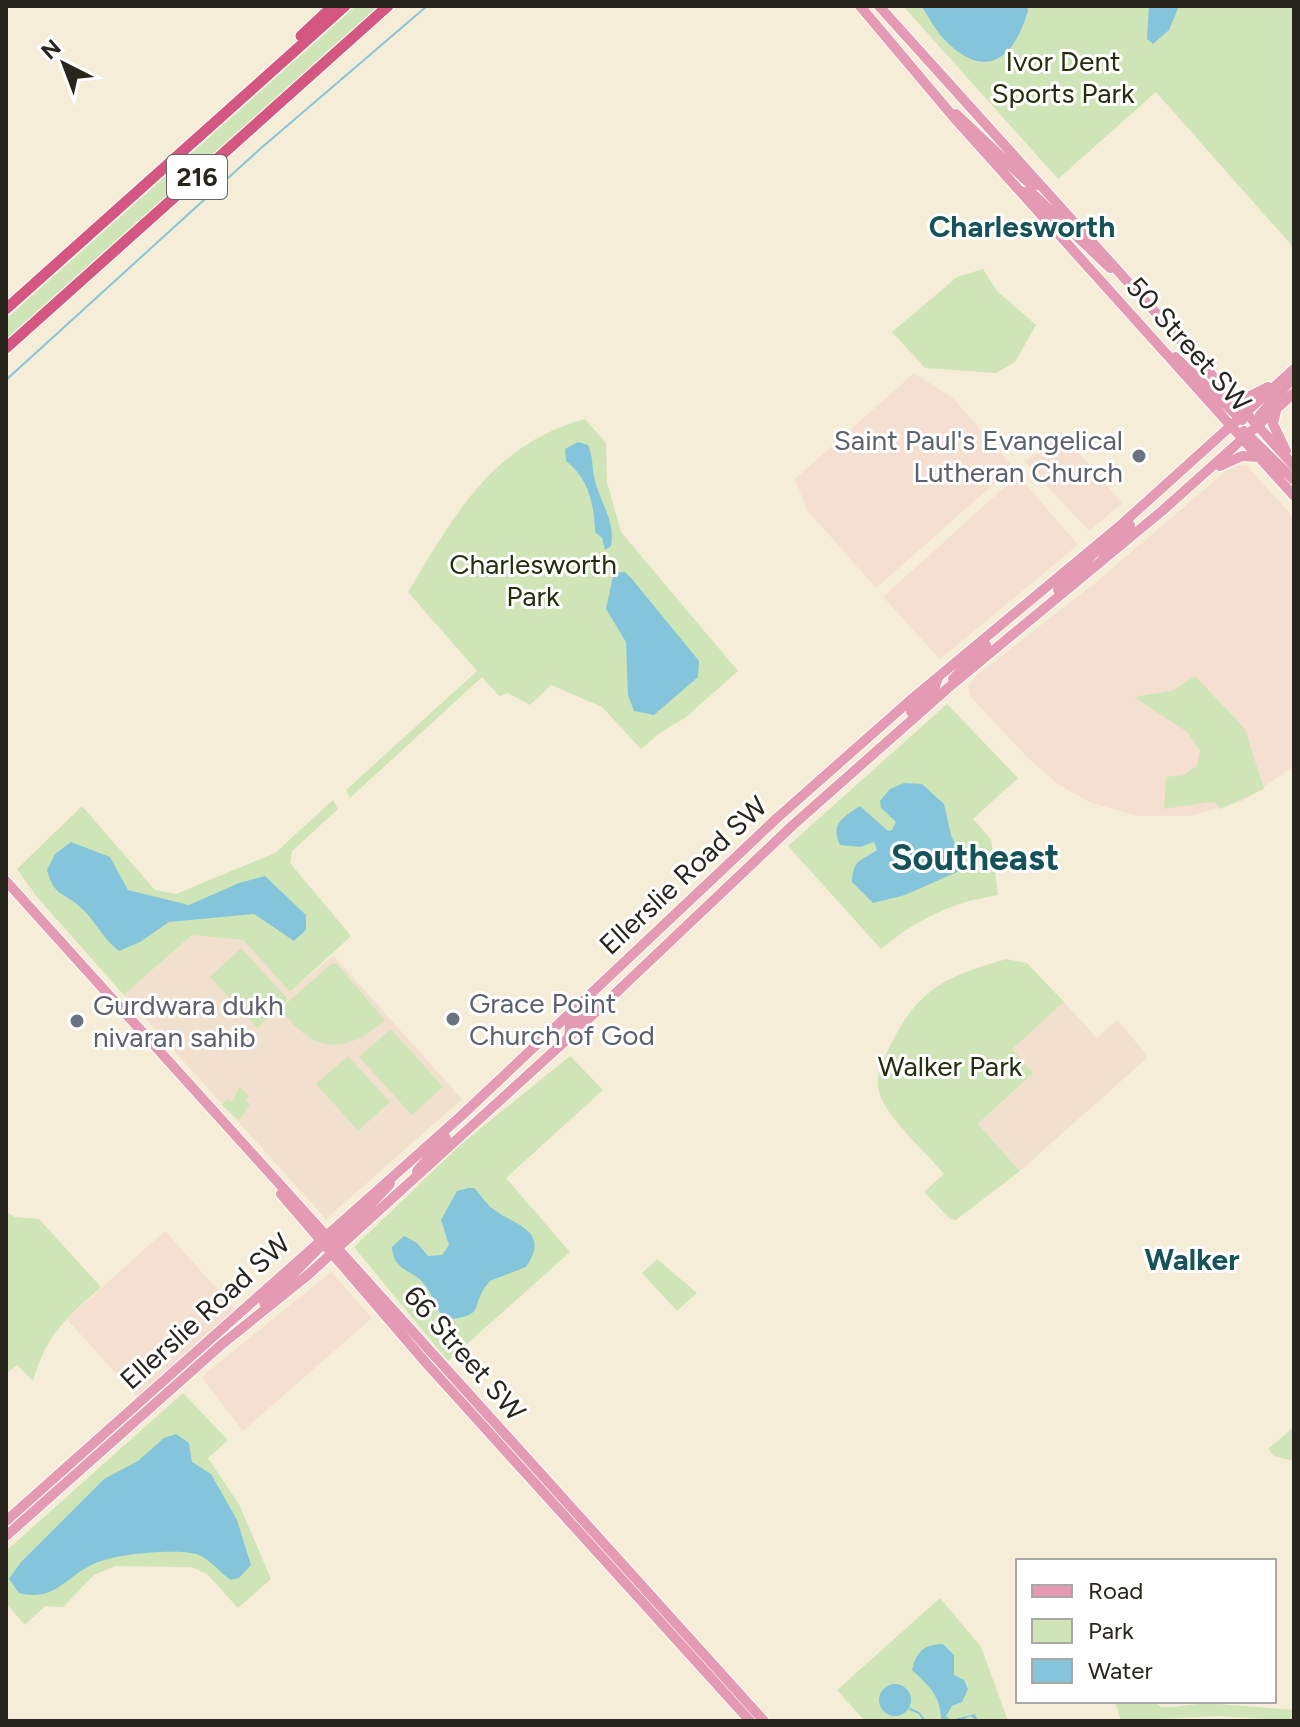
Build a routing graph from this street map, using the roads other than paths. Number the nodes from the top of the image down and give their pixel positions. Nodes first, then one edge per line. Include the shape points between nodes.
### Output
1 (333, 6) edge
2 (345, 6) edge
3 (388, 6) edge
4 (860, 6) edge
5 (879, 6) edge
6 (263, 79) junction
7 (943, 105) junction
8 (1043, 186) junction
9 (1020, 191) junction
10 (1128, 281) junction
11 (6, 309) edge
12 (1149, 335) junction
13 (6, 348) edge
14 (1291, 375) edge
15 (1294, 393) edge
16 (1232, 397) junction
17 (1280, 406) junction
18 (1242, 415) junction
19 (1231, 426) junction
20 (1250, 430) junction
21 (1259, 457) junction
22 (1294, 464) edge
23 (1204, 473) junction
24 (1294, 480) edge
25 (1169, 482) junction
26 (1294, 496) edge
27 (1098, 544) junction
28 (1100, 562) junction
29 (1016, 612) junction
30 (1025, 624) junction
31 (938, 677) junction
32 (948, 688) junction
33 (875, 752) junction
34 (6, 881) edge
35 (640, 946) junction
36 (129, 1019) junction
37 (560, 1025) junction
38 (569, 1037) junction
39 (509, 1092) junction
40 (461, 1116) junction
41 (470, 1126) junction
42 (410, 1183) junction
43 (329, 1244) junction
44 (6, 1521) edge
45 (6, 1536) edge
46 (750, 1721) edge
47 (764, 1721) edge

1 - 6 highway
2 - 6 highway, 216
3 - 13 highway, 216
4 - 7 main road, 50 Street SW
5 - 8 main road, 50 Street SW
6 - 11 highway, 216
7 - 8 main road via 976,129 1029,183
7 - 9 main road, 50 Street SW
8 - 10 main road, 50 Street SW
9 - 10 main road via 1033,194 1088,250
9 - 12 main road, 50 Street SW
10 - 16 main road, 50 Street SW
12 - 18 main road
12 - 19 main road, 50 Street SW
14 - 16 main road via 1248,397
14 - 18 main road, Ellerslie Road SW
14 - 20 main road
15 - 17 main road, Ellerslie Road SW
16 - 18 main road, 50 Street SW
17 - 20 main road, Ellerslie Road SW
17 - 22 main road via 1273,424
18 - 19 main road, Ellerslie Road SW
18 - 20 main road, 50 Street SW
19 - 20 main road
19 - 25 main road, Ellerslie Road SW
20 - 21 main road, 50 Street SW
20 - 22 main road, 50 Street SW
20 - 23 main road, Ellerslie Road SW
20 - 24 main road
21 - 23 main road via 1242,456
21 - 26 main road, 50 Street SW
23 - 28 main road, Ellerslie Road SW
25 - 27 main road, Ellerslie Road SW
25 - 28 main road via 1103,552
27 - 29 main road, Ellerslie Road SW
27 - 30 main road via 1095,555
28 - 30 main road, Ellerslie Road SW
29 - 31 main road, Ellerslie Road SW
29 - 32 main road via 954,674
30 - 32 main road, Ellerslie Road SW
31 - 33 main road via 934,689
31 - 35 main road, Ellerslie Road SW
32 - 33 main road, Ellerslie Road SW
33 - 38 main road, Ellerslie Road SW
34 - 36 main road, 66 Street SW
35 - 37 main road, Ellerslie Road SW
35 - 38 main road via 570,1026
36 - 43 main road, 66 Street SW
36 - 43 main road, 66 Street SW
37 - 39 main road via 559,1037
37 - 40 main road, Ellerslie Road SW
38 - 39 main road, Ellerslie Road SW
39 - 41 main road, Ellerslie Road SW
40 - 41 main road
40 - 42 main road
40 - 43 main road, Ellerslie Road SW
41 - 42 main road, Ellerslie Road SW
42 - 43 main road, Ellerslie Road SW
43 - 44 main road, Ellerslie Road SW
43 - 45 main road, Ellerslie Road SW via 252,1321
43 - 46 main road, 66 Street SW
43 - 47 main road, 66 Street SW via 389,1302

